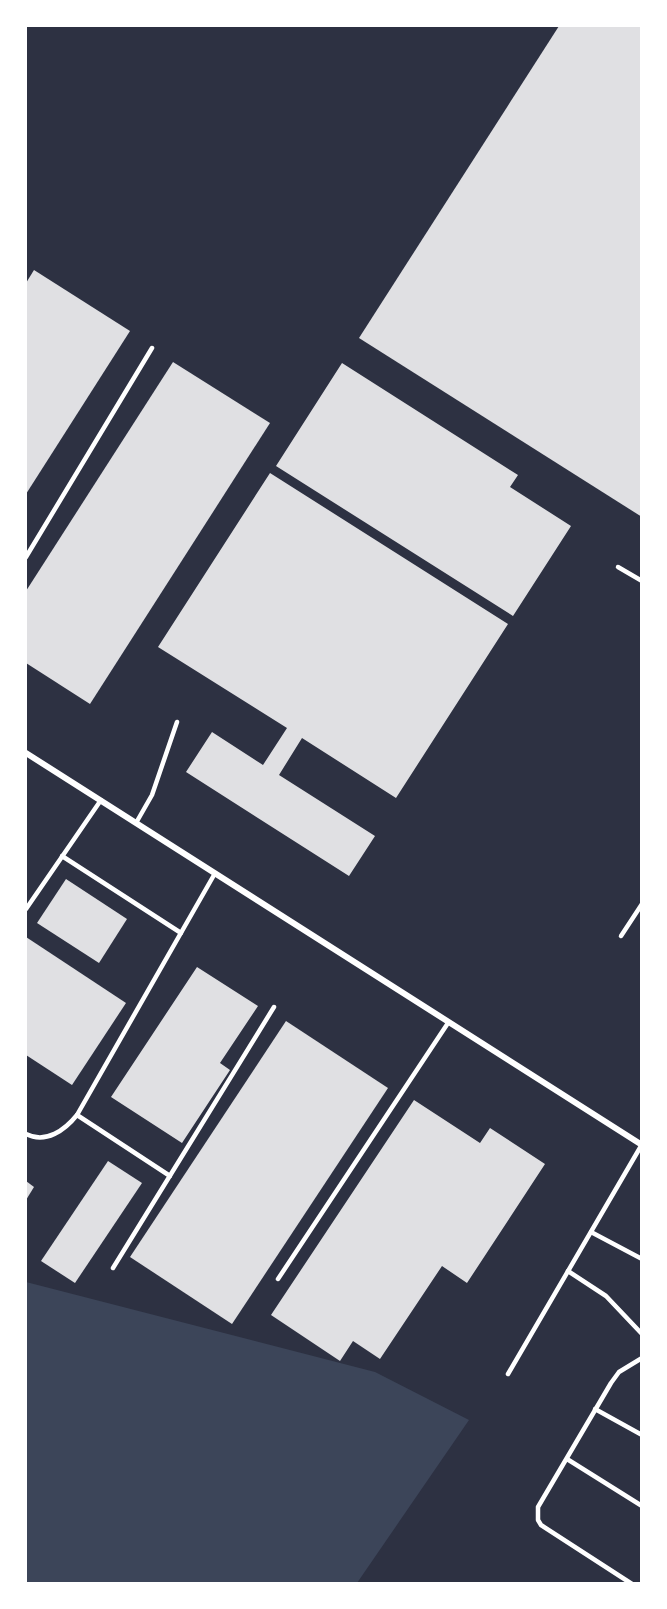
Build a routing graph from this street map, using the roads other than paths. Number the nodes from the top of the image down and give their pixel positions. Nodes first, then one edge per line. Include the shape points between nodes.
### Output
1 (152, 348) dead end
2 (26, 557) edge
3 (618, 567) dead end
4 (642, 581) edge
5 (177, 722) dead end
6 (26, 753) edge
7 (101, 800) junction
8 (136, 823) junction
9 (62, 856) junction
10 (214, 875) junction
11 (642, 904) edge
12 (26, 909) edge
13 (181, 933) junction
14 (621, 936) dead end
15 (274, 1007) dead end
16 (448, 1023) junction
17 (77, 1114) junction
18 (26, 1134) edge
19 (641, 1145) edge
20 (170, 1176) junction
21 (591, 1232) junction
22 (642, 1259) edge
23 (113, 1268) dead end
24 (568, 1271) junction
25 (278, 1280) dead end
26 (642, 1334) edge
27 (642, 1358) edge
28 (508, 1374) dead end
29 (595, 1409) junction
30 (642, 1435) edge
31 (567, 1459) junction
32 (642, 1506) edge
33 (632, 1584) edge

1 - 2 lane
3 - 4 lane
5 - 8 lane via 152,795
6 - 7 street
7 - 8 street
7 - 9 lane
8 - 10 street
9 - 12 lane
9 - 13 lane
10 - 13 lane
10 - 16 street
11 - 14 lane
13 - 17 lane
15 - 20 lane
16 - 19 street
16 - 25 lane
17 - 18 lane via 65,1129 47,1137
17 - 20 lane
19 - 21 lane
20 - 23 lane
21 - 22 lane
21 - 24 lane
24 - 26 lane via 606,1296
24 - 28 lane
27 - 29 lane via 620,1372
29 - 30 lane
29 - 31 lane
31 - 32 lane
31 - 33 lane via 538,1507 541,1526

